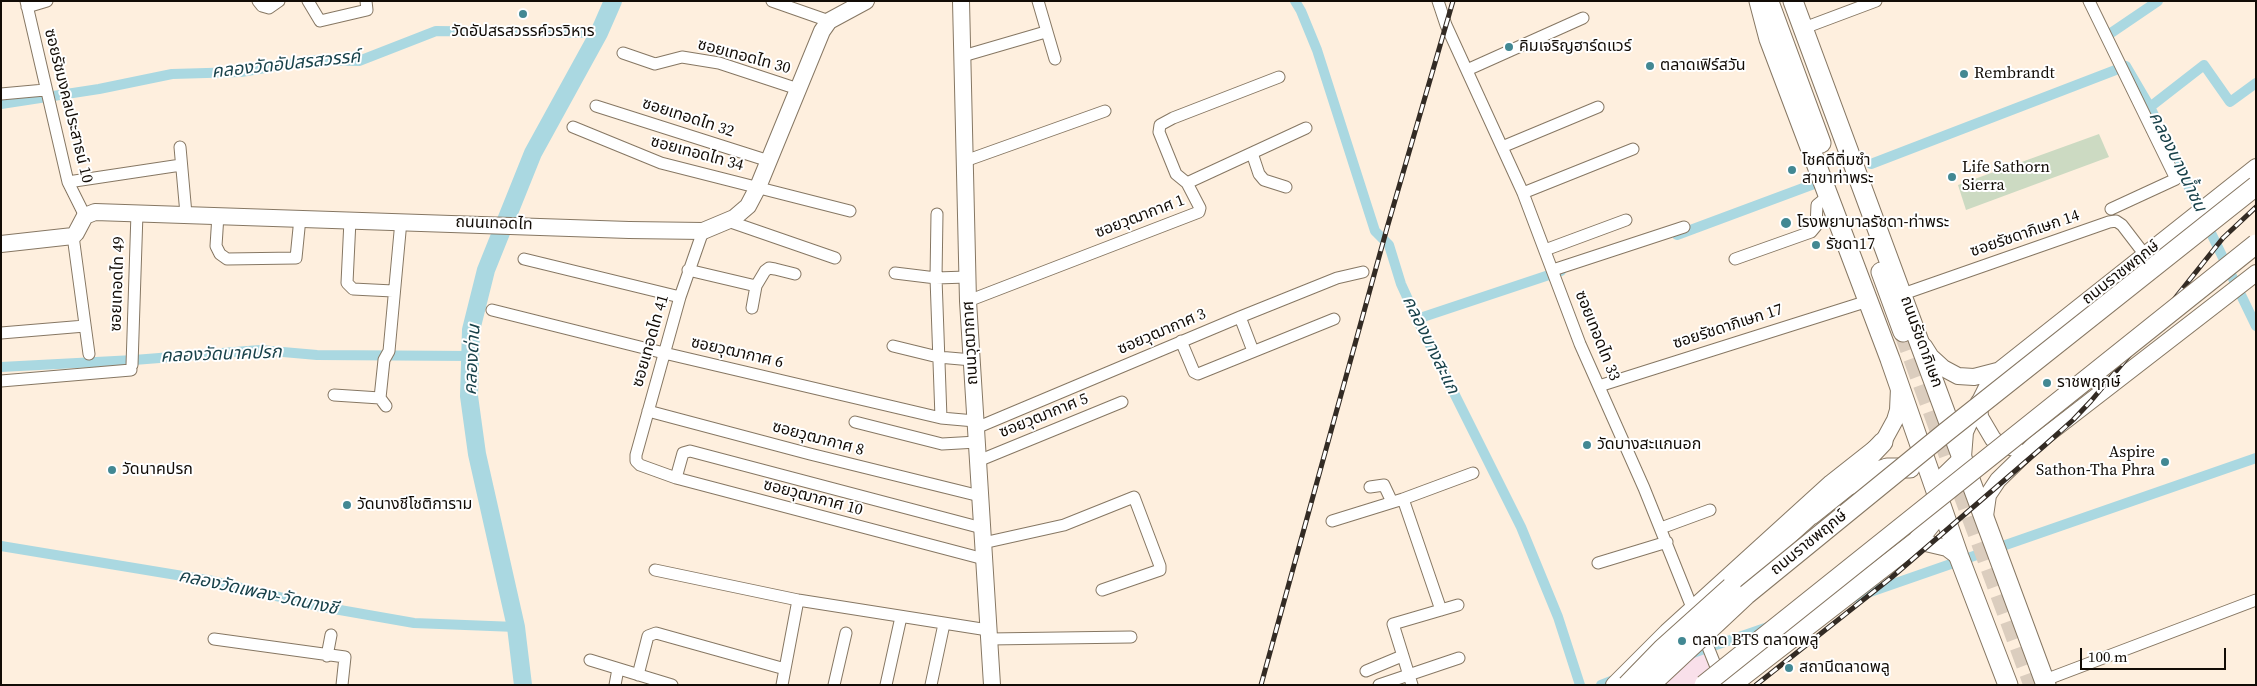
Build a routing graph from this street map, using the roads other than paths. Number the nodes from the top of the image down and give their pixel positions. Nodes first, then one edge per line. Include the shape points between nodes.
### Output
1 (47, 1) edge
2 (258, 1) edge
3 (280, 1) edge
4 (308, 1) edge
5 (366, 1) edge
6 (772, 1) edge
7 (866, 1) edge
8 (961, 1) edge
9 (1038, 1) edge
10 (1438, 1) edge
11 (1751, 1) edge
12 (1759, 1) edge
13 (1768, 1) edge
14 (1784, 1) edge
15 (1793, 1) edge
16 (1797, 1) edge
17 (1876, 1) edge
18 (2089, 1) edge
19 (26, 4) edge
20 (1582, 18) dead end
21 (829, 21) junction
22 (1804, 27) junction
23 (1042, 33) dead end
24 (1769, 39) junction
25 (623, 53) dead end
26 (964, 56) junction
27 (1055, 59) dead end
28 (1466, 70) junction
29 (1279, 77) dead end
30 (798, 88) junction
31 (46, 92) junction
32 (1, 94) edge
33 (596, 106) dead end
34 (1598, 107) dead end
35 (1104, 111) dead end
36 (573, 127) dead end
37 (1306, 128) dead end
38 (180, 147) dead end
39 (1502, 147) junction
40 (1633, 149) dead end
41 (1252, 153) junction
42 (769, 161) junction
43 (965, 161) junction
44 (181, 165) junction
45 (2256, 167) edge
46 (68, 182) junction
47 (1187, 183) junction
48 (2256, 186) edge
49 (758, 187) junction
50 (1286, 187) dead end
51 (1523, 193) junction
52 (1828, 196) junction
53 (850, 212) dead end
54 (136, 213) junction
55 (186, 214) junction
56 (938, 214) dead end
57 (218, 215) junction
58 (84, 216) junction
59 (300, 218) junction
60 (350, 220) junction
61 (1626, 220) dead end
62 (401, 221) junction
63 (728, 221) junction
64 (2116, 221) junction
65 (1684, 227) dead end
66 (703, 231) junction
67 (73, 236) junction
68 (1, 244) edge
69 (2256, 244) edge
70 (1545, 250) junction
71 (2145, 255) junction
72 (524, 258) dead end
73 (835, 258) dead end
74 (1735, 259) dead end
75 (688, 270) junction
76 (1363, 272) dead end
77 (895, 273) dead end
78 (1554, 273) junction
79 (795, 274) dead end
80 (2256, 274) edge
81 (967, 277) junction
82 (936, 278) junction
83 (756, 286) junction
84 (393, 291) junction
85 (1903, 294) junction
86 (680, 297) junction
87 (968, 301) junction
88 (1868, 301) junction
89 (752, 308) dead end
90 (492, 310) dead end
91 (1240, 316) junction
92 (1334, 319) dead end
93 (85, 326) junction
94 (1, 333) edge
95 (1905, 335) junction
96 (1181, 341) junction
97 (893, 346) dead end
98 (1253, 352) junction
99 (664, 353) junction
100 (89, 354) dead end
101 (938, 357) junction
102 (972, 360) junction
103 (2001, 370) junction
104 (1, 381) edge
105 (1599, 386) junction
106 (1899, 388) junction
107 (334, 395) dead end
108 (1981, 397) junction
109 (1122, 402) dead end
110 (648, 411) junction
111 (941, 418) junction
112 (855, 422) dead end
113 (976, 430) junction
114 (1882, 442) junction
115 (2035, 444) junction
116 (2016, 448) junction
117 (1963, 456) junction
118 (636, 461) joint
119 (978, 461) junction
120 (1474, 473) dead end
121 (676, 478) junction
122 (1934, 485) junction
123 (1370, 487) dead end
124 (980, 496) junction
125 (1398, 501) junction
126 (1710, 510) dead end
127 (1811, 515) junction
128 (1985, 516) junction
129 (1332, 520) dead end
130 (1661, 528) junction
131 (1917, 541) junction
132 (1666, 542) junction
133 (983, 543) junction
134 (1959, 556) junction
135 (1598, 563) dead end
136 (655, 570) dead end
137 (1102, 590) dead end
138 (798, 600) junction
139 (2256, 600) edge
140 (1458, 605) dead end
141 (1693, 608) junction
142 (1441, 610) junction
143 (901, 617) junction
144 (944, 624) junction
145 (846, 633) dead end
146 (331, 635) dead end
147 (989, 635) junction
148 (1131, 637) dead end
149 (214, 639) dead end
150 (328, 656) junction
151 (1402, 656) junction
152 (1460, 658) dead end
153 (590, 660) dead end
154 (618, 669) junction
155 (785, 669) junction
156 (1366, 671) dead end
157 (638, 675) junction
158 (1410, 679) edge
159 (2046, 682) edge
160 (342, 685) edge
161 (615, 685) edge
162 (672, 685) edge
163 (782, 685) edge
164 (834, 685) edge
165 (886, 685) edge
166 (931, 685) edge
167 (992, 685) edge
168 (1379, 685) edge
169 (1614, 685) edge
170 (1627, 685) edge
171 (1650, 685) edge
172 (1704, 685) edge
173 (1724, 685) edge
174 (1731, 685) edge
175 (1742, 685) edge
176 (2008, 685) edge

1 - 19 street
2 - 3 street via 269,8
4 - 5 street via 320,21 367,10
6 - 21 street
7 - 21 main road
8 - 26 main road, ถนนวุฒากาศ
9 - 27 street
10 - 28 street, ซอยเทอดไท 33
11 - 24 main road
12 - 24 main road
13 - 95 main road, ถนนรัชดาภิเษก
14 - 95 main road, ถนนรัชดาภิเษก
15 - 22 main road, ถนนรัชดาภิเษก
16 - 22 main road
17 - 22 street
18 - 64 street via 2176,179 2109,206
19 - 31 street, ซอยรัชมงคลประสาธน์ 10
20 - 28 street
21 - 30 main road, ถนนเทอดไท
22 - 85 main road, ถนนรัชดาภิเษก
23 - 26 street
24 - 52 main road
25 - 30 street, ซอยเทอดไท 30 via 655,64 682,57 719,63
26 - 43 main road, ถนนวุฒากาศ
28 - 39 street, ซอยเทอดไท 33
29 - 47 street via 1160,125 1159,132 1176,174
30 - 42 main road, ถนนเทอดไท
31 - 32 street
31 - 46 street, ซอยรัชมงคลประสาธน์ 10
33 - 42 street, ซอยเทอดไท 32
34 - 39 street
35 - 43 street
36 - 49 street, ซอยเทอดไท 34 via 661,163
37 - 41 street, ซอยวุฒากาศ 1
38 - 44 street
39 - 51 street, ซอยเทอดไท 33
40 - 51 street
41 - 47 street, ซอยวุฒากาศ 1
41 - 50 street via 1264,180
42 - 49 main road, ถนนเทอดไท
43 - 81 main road, ถนนวุฒากาศ
44 - 46 street
44 - 55 street
45 - 71 main road, ถนนราชพฤกษ์
46 - 58 street, ซอยรัชมงคลประสาธน์ 10
47 - 87 street, ซอยวุฒากาศ 1 via 1199,212
48 - 171 main road, ถนนราชพฤกษ์, bridge via 1746,594
49 - 53 street, ซอยเทอดไท 34
49 - 63 main road, ถนนเทอดไท via 748,206
51 - 70 street, ซอยเทอดไท 33
52 - 74 street via 1817,205 1816,226 1812,232
52 - 88 main road
54 - 55 main road, ถนนเทอดไท
54 - 58 main road, ถนนเทอดไท via 95,212
54 - 104 street, ซอยเทอดไท 49 via 132,364
55 - 57 main road, ถนนเทอดไท
56 - 82 street
57 - 59 main road, ถนนเทอดไท
57 - 59 street via 216,246 227,259 296,258
58 - 67 main road
59 - 60 main road, ถนนเทอดไท
60 - 62 main road, ถนนเทอดไท
60 - 84 street via 348,283 353,288
61 - 70 street
62 - 66 main road, ถนนเทอดไท
62 - 84 street
63 - 66 main road, ถนนเทอดไท
63 - 73 street
64 - 71 street
64 - 85 street, ซอยรัชดาภิเษก 14
65 - 78 street
66 - 75 street, ซอยเทอดไท 41
67 - 68 main road
67 - 93 street
69 - 172 main road, bridge
70 - 78 street, ซอยเทอดไท 33
71 - 103 main road, ถนนราชพฤกษ์
72 - 86 street
75 - 83 street
75 - 86 street, ซอยเทอดไท 41
76 - 91 street, ซอยวุฒากาศ 3 via 1337,278
77 - 82 street
78 - 105 street, ซอยเทอดไท 33
79 - 83 street via 769,268
80 - 115 main road
81 - 82 street
81 - 87 main road, ถนนวุฒากาศ
82 - 101 street
83 - 89 street
84 - 107 street via 383,402
85 - 95 main road, ถนนรัชดาภิเษก
86 - 99 street, ซอยเทอดไท 41
87 - 102 main road, ถนนวุฒากาศ
88 - 105 street, ซอยรัชดาภิเษก 17
88 - 106 main road
90 - 99 street, ซอยวุฒากาศ 6
91 - 96 street, ซอยวุฒากาศ 3
91 - 98 street
92 - 98 street
93 - 94 street
93 - 100 street
95 - 103 main road via 1943,368 1958,376 1974,377
95 - 117 main road, ถนนรัชดาภิเษก
96 - 98 street via 1196,374
96 - 113 street, ซอยวุฒากาศ 3
97 - 101 street
99 - 110 street, ซอยเทอดไท 41
99 - 111 street, ซอยวุฒากาศ 6
101 - 102 street
101 - 111 street
102 - 113 main road, ถนนวุฒากาศ
103 - 108 main road, ถนนราชพฤกษ์
105 - 130 street, ซอยเทอดไท 33
106 - 114 main road, ถนนราชพฤกษ์ via 1895,420
106 - 122 main road
108 - 116 main road via 1980,417 1993,439 2000,445
108 - 117 main road, ถนนราชพฤกษ์ via 1965,432
109 - 119 street, ซอยวุฒากาศ 5
110 - 118 street, ซอยเทอดไท 41
110 - 124 street, ซอยวุฒากาศ 8
111 - 113 street, ซอยวุฒากาศ 6
112 - 113 street via 942,444
113 - 119 main road, ถนนวุฒากาศ
114 - 127 main road
114 - 141 main road, ถนนราชพฤกษ์ via 1831,483
115 - 116 main road
115 - 128 main road via 1998,480 1988,495
116 - 117 main road via 1980,462
117 - 122 main road
117 - 128 main road, ถนนรัชดาภิเษก
118 - 121 street, ซอยวุฒากาศ 10
119 - 124 main road, ถนนวุฒากาศ
120 - 125 street
121 - 133 street, ซอยวุฒากาศ 10
121 - 133 street via 683,452 690,451
122 - 127 main road via 1918,470 1887,468 1856,481
122 - 131 main road via 1937,512
122 - 134 main road
123 - 125 street via 1384,485
124 - 133 main road, ถนนวุฒากาศ
125 - 129 street
125 - 142 street
126 - 130 street
127 - 170 main road, bridge
128 - 159 main road, ถนนรัชดาภิเษก
130 - 132 street, ซอยเทอดไท 33
131 - 134 main road via 1947,548
131 - 174 main road
131 - 175 main road via 1889,570
132 - 135 street
132 - 141 street, ซอยเทอดไท 33
133 - 137 street via 1064,525 1134,497 1160,570
133 - 147 main road, ถนนวุฒากาศ
134 - 176 main road
136 - 138 street
138 - 143 street
138 - 155 street
139 - 159 street
140 - 142 street
141 - 169 main road, ถนนราชพฤกษ์
141 - 173 street, ซอยเทอดไท 33
142 - 151 street via 1393,624
143 - 144 street
143 - 165 street
144 - 147 street
144 - 166 street
145 - 164 street
146 - 150 street
147 - 148 street
147 - 167 main road, ถนนวุฒากาศ
149 - 150 street
150 - 160 street via 345,657
151 - 156 street
151 - 158 street
152 - 158 street
153 - 154 street
154 - 157 street
154 - 161 street
155 - 157 street via 656,633 648,636
155 - 163 street
157 - 162 street
158 - 168 street

